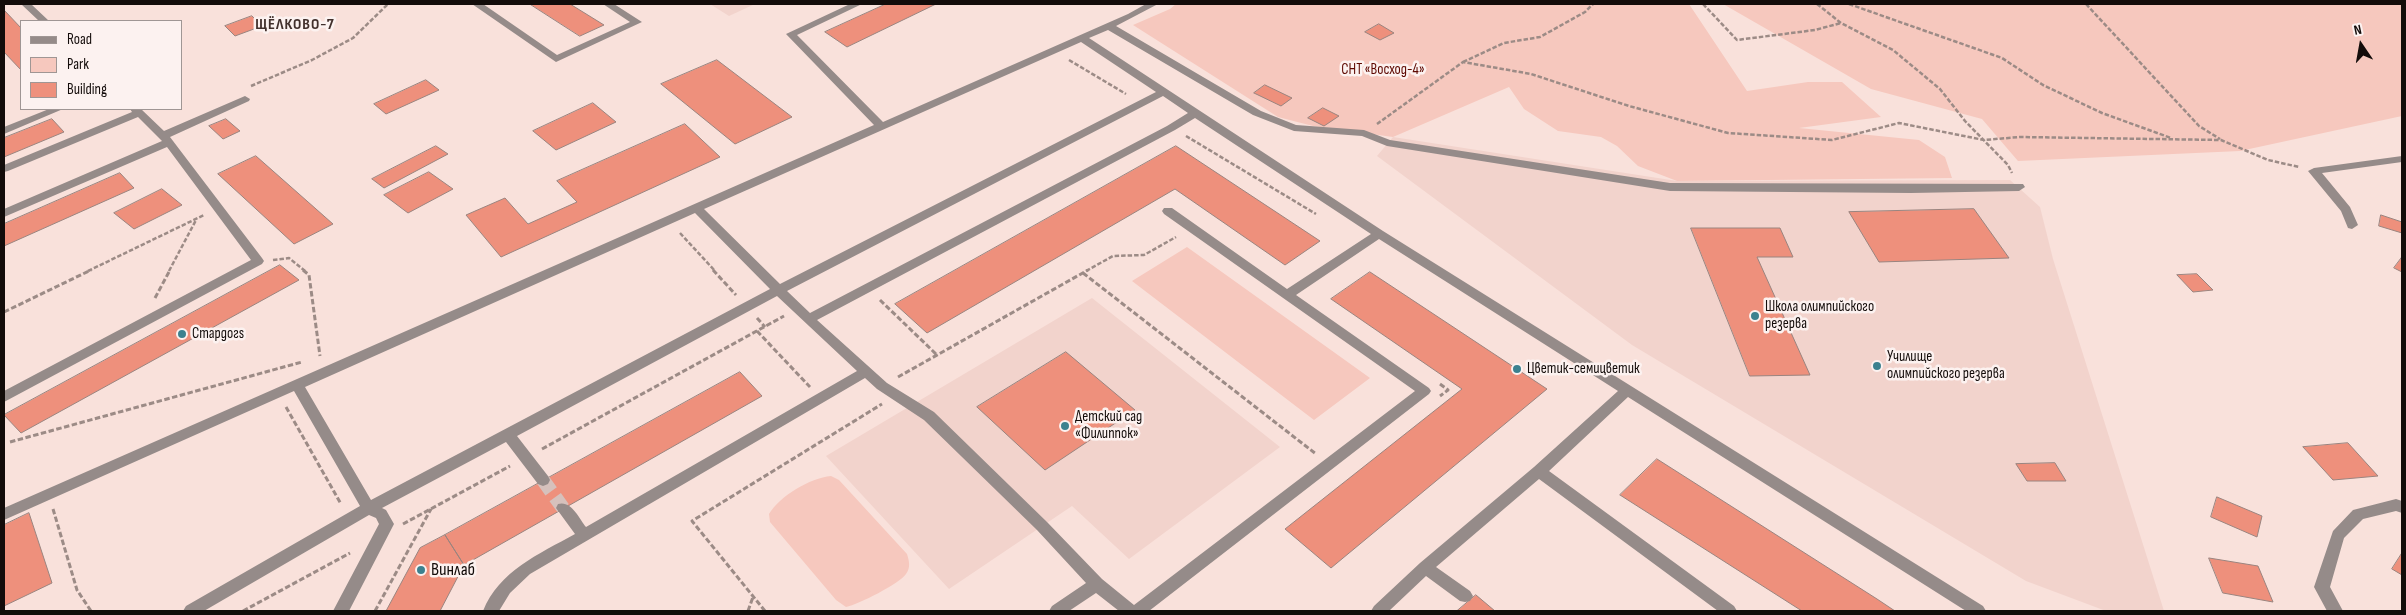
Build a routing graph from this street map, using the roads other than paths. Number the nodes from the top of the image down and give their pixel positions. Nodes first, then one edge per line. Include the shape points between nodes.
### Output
1 (26, 4) edge
2 (477, 4) edge
3 (608, 4) edge
4 (857, 4) edge
5 (1153, 4) edge
6 (43, 20) edge
7 (1109, 26) junction
8 (1082, 38) junction
9 (1164, 92) junction
10 (244, 99) road end
11 (56, 110) edge
12 (137, 111) edge
13 (1195, 113) junction
14 (880, 125) junction
15 (4, 131) edge
16 (166, 139) junction
17 (2402, 159) edge
18 (4, 169) edge
19 (2019, 186) road end
20 (696, 208) junction
21 (1168, 211) dead end
22 (4, 213) edge
23 (2352, 226) dead end
24 (1379, 234) junction
25 (779, 290) junction
26 (1286, 295) junction
27 (809, 319) junction
28 (866, 371) junction
29 (297, 385) junction
30 (1628, 389) junction
31 (4, 397) edge
32 (509, 435) junction
33 (1539, 470) junction
34 (543, 480) tunnel mouth
35 (2402, 507) edge
36 (369, 508) junction
37 (564, 508) tunnel mouth
38 (4, 514) edge
39 (584, 535) junction
40 (1426, 567) junction
41 (1097, 584) junction
42 (1465, 596) dead end
43 (191, 611) edge
44 (341, 611) edge
45 (491, 611) edge
46 (1057, 611) edge
47 (1130, 611) edge
48 (1138, 611) edge
49 (1379, 611) edge
50 (1729, 611) edge
51 (1978, 611) edge
52 (2336, 611) edge

1 - 6 street
2 - 3 street via 556,59 637,22
4 - 14 street via 791,34
5 - 7 street
7 - 8 street
7 - 19 street via 1264,116 1294,128 1364,133 1387,143 1670,187 1911,189
8 - 9 street
8 - 14 street
9 - 13 street
9 - 25 street
10 - 16 street
11 - 15 street
12 - 16 street
12 - 18 street
13 - 24 street
13 - 27 street
14 - 20 street
16 - 22 street
16 - 31 street via 258,261
17 - 23 street via 2314,171 2346,210
20 - 25 street
20 - 29 street
21 - 26 street
24 - 26 street
24 - 30 street
25 - 27 street
25 - 32 street
26 - 48 street via 1424,391
27 - 28 street
28 - 39 street
28 - 41 street via 895,396 929,416
29 - 36 street
29 - 38 street
30 - 33 street
30 - 51 street
32 - 34 street
32 - 36 street
33 - 40 street
33 - 50 street
35 - 52 street via 2396,505 2358,514 2338,535 2322,587
36 - 43 street
36 - 44 street via 381,514 387,524
37 - 39 street
39 - 45 street via 511,580 497,597
40 - 42 street
40 - 49 street
41 - 46 street
41 - 47 street

